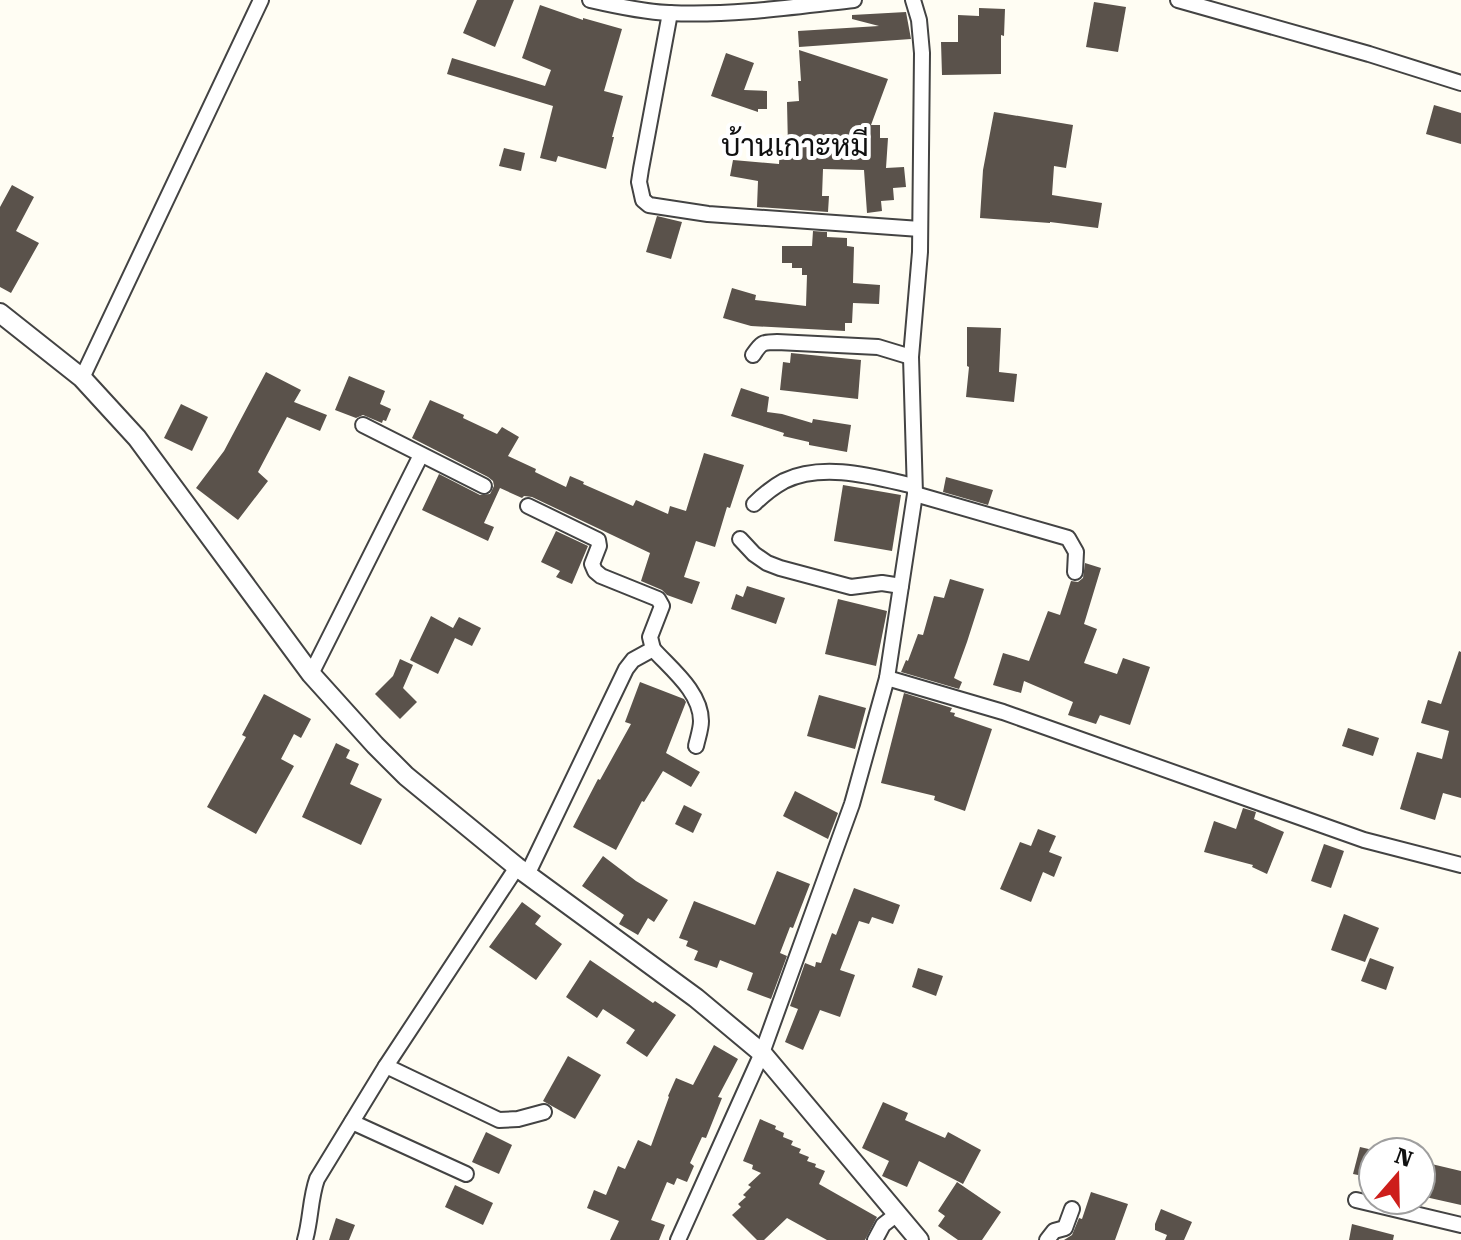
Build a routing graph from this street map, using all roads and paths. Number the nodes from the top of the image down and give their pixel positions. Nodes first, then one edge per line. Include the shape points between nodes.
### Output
1 (261, 0) edge
2 (590, 0) edge
3 (854, 0) edge
4 (913, 0) edge
5 (1178, 0) edge
6 (612, 2) edge
7 (750, 6) edge
8 (670, 13) junction
9 (1461, 83) edge
10 (920, 229) junction
11 (0, 313) edge
12 (753, 355) dead end
13 (911, 357) junction
14 (82, 378) junction
15 (363, 425) dead end
16 (421, 455) junction
17 (484, 486) dead end
18 (914, 490) junction
19 (754, 504) dead end
20 (528, 506) dead end
21 (740, 539) dead end
22 (1075, 572) dead end
23 (901, 586) junction
24 (653, 649) junction
25 (311, 674) junction
26 (887, 678) junction
27 (696, 746) dead end
28 (1461, 865) edge
29 (522, 871) junction
30 (762, 1053) junction
31 (386, 1066) junction
32 (544, 1112) dead end
33 (352, 1122) junction
34 (466, 1174) dead end
35 (1356, 1200) dead end
36 (1072, 1209) dead end
37 (897, 1214) junction
38 (1461, 1225) edge
39 (305, 1240) edge
40 (678, 1240) edge
41 (875, 1240) edge
42 (919, 1240) edge
43 (1047, 1240) edge

1 - 14 street
2 - 6 street
3 - 7 street
4 - 10 street via 921,40
5 - 9 street
6 - 8 street
7 - 8 street
8 - 10 street via 639,182 643,200 708,214
10 - 13 street
11 - 14 street
12 - 13 street via 764,342 777,342 878,347
13 - 18 street
14 - 25 street via 137,438
15 - 16 street
16 - 17 street
16 - 25 street
18 - 19 street via 830,472 783,482
18 - 22 street via 1068,538 1076,552
18 - 23 street
20 - 24 street via 598,540 592,564 601,576 662,602 650,637
21 - 23 street via 780,568 851,587
23 - 26 street
24 - 27 street via 697,701 701,723
24 - 29 street via 626,669
25 - 29 street via 406,776
26 - 28 street via 1017,717 1364,840
26 - 30 street via 852,804
29 - 30 street
29 - 31 street
30 - 37 street
30 - 40 street
31 - 32 street via 499,1120
31 - 33 street
33 - 34 street
33 - 39 street via 317,1179
35 - 38 street
36 - 43 street via 1065,1228
37 - 41 street
37 - 42 street

